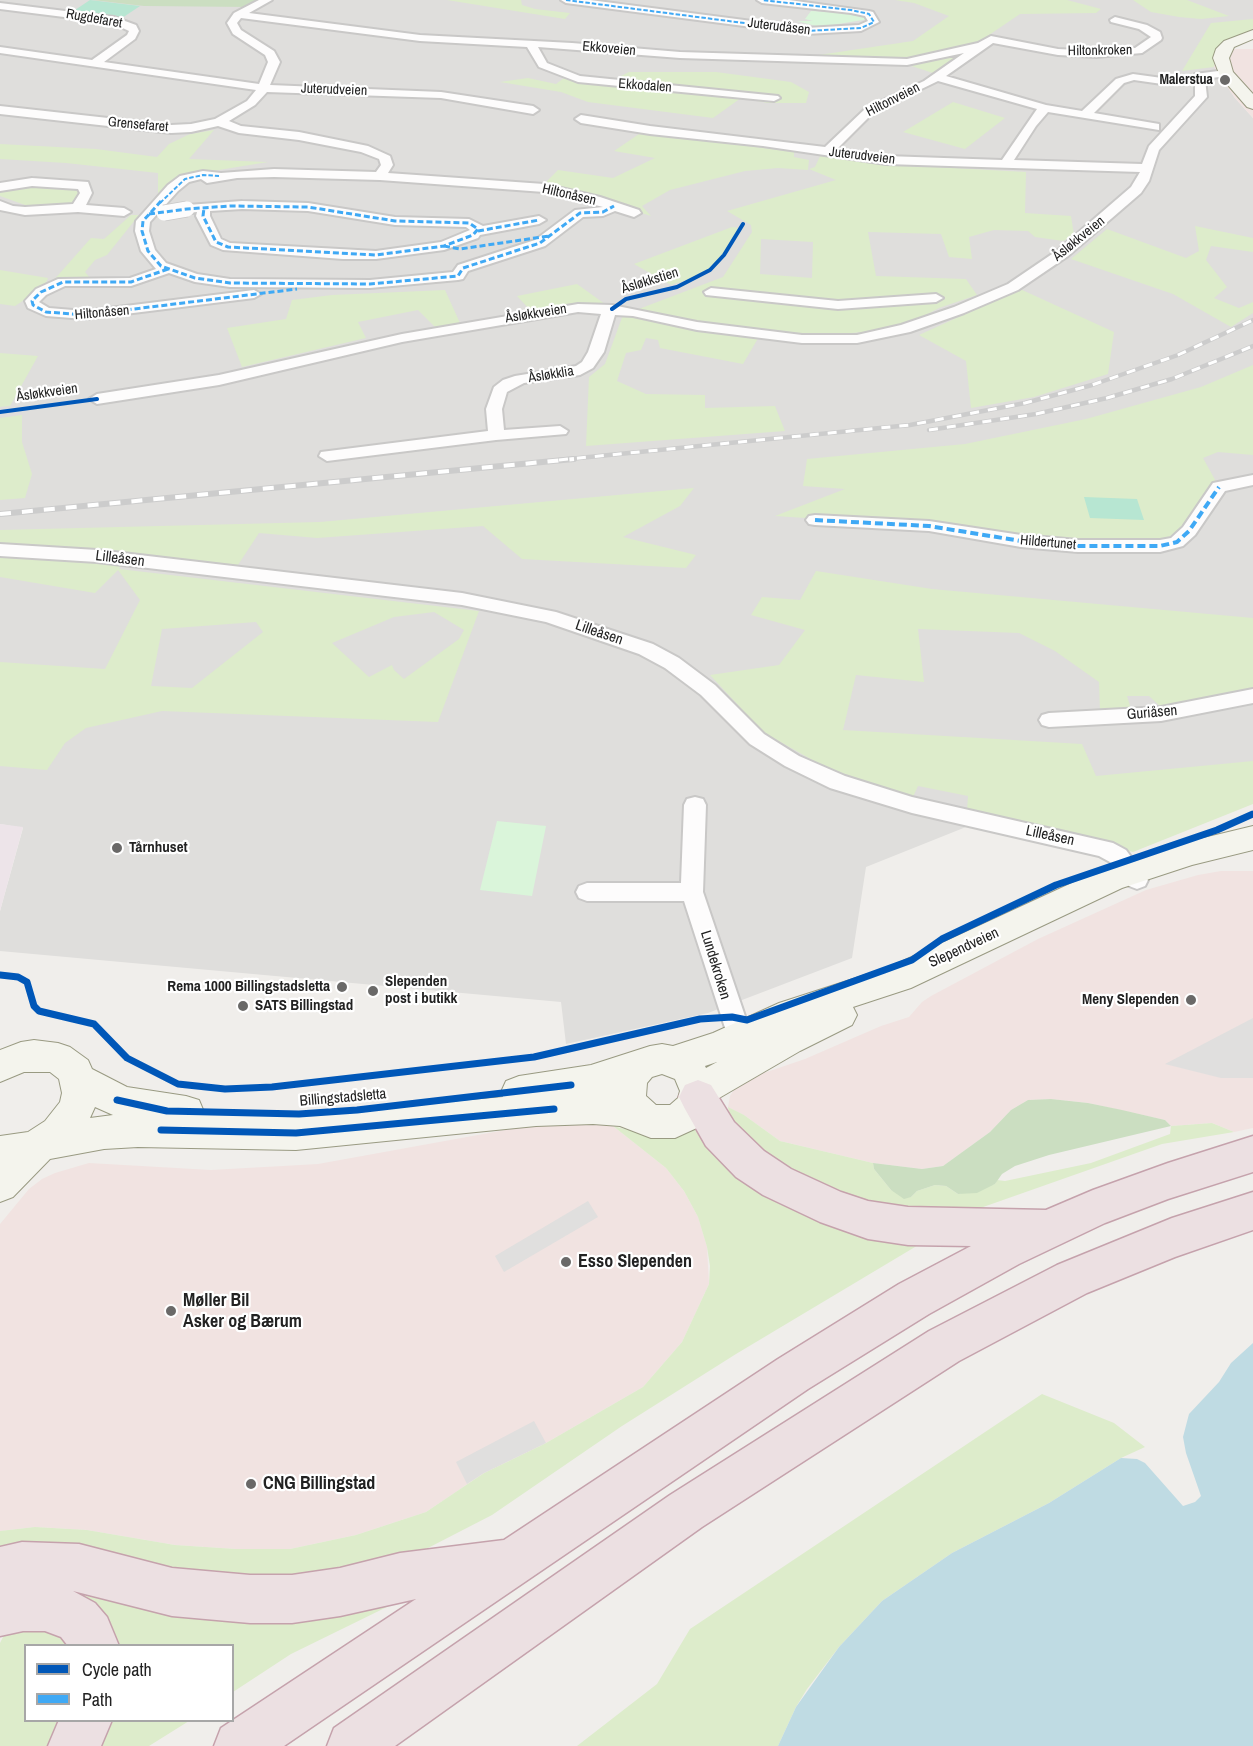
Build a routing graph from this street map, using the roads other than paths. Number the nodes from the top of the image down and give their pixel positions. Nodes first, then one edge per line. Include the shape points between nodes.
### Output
1 (267, 0) edge
2 (566, 0) edge
3 (762, 0) edge
4 (0, 6) edge
5 (238, 15) junction
6 (1115, 21) dead end
7 (1253, 34) edge
8 (992, 39) joint
9 (531, 44) junction
10 (980, 45) junction
11 (0, 50) edge
12 (95, 63) junction
13 (1226, 74) junction
14 (937, 77) junction
15 (1162, 81) dead end
16 (264, 88) junction
17 (774, 98) dead end
18 (1253, 104) edge
19 (1045, 108) junction
20 (0, 110) edge
21 (533, 110) dead end
22 (1084, 115) junction
23 (581, 119) dead end
24 (219, 122) junction
25 (1155, 127) dead end
26 (827, 152) junction
27 (1005, 165) junction
28 (1145, 168) junction
29 (219, 176) junction
30 (380, 176) junction
31 (0, 187) edge
32 (0, 205) edge
33 (614, 206) junction
34 (78, 208) junction
35 (204, 208) junction
36 (124, 212) dead end
37 (169, 213) junction
38 (634, 213) dead end
39 (539, 220) dead end
40 (478, 231) junction
41 (552, 235) junction
42 (444, 246) junction
43 (168, 269) junction
44 (320, 284) junction
45 (711, 292) dead end
46 (936, 298) dead end
47 (848, 305) junction
48 (612, 309) junction
49 (863, 338) junction
50 (97, 399) dead end
51 (560, 431) dead end
52 (496, 435) junction
53 (327, 456) dead end
54 (1253, 480) edge
55 (815, 520) dead end
56 (0, 550) edge
57 (1253, 696) edge
58 (1049, 720) dead end
59 (695, 805) dead end
60 (1253, 838) edge
61 (1253, 851) edge
62 (1134, 876) junction
63 (587, 892) dead end
64 (692, 892) junction
65 (740, 1037) junction
66 (674, 1061) junction
67 (3, 1063) edge
68 (640, 1066) junction
69 (79, 1080) junction
70 (698, 1094) junction
71 (641, 1115) junction
72 (26, 1148) edge
73 (1253, 1154) edge
74 (0, 1184) edge
75 (1253, 1211) edge
76 (1050, 1228) junction
77 (510, 1564) junction
78 (0, 1571) edge
79 (0, 1612) edge
80 (93, 1644) edge
81 (86, 1722) edge
82 (73, 1746) edge
83 (239, 1746) edge
84 (352, 1746) edge

1 - 5 street
2 - 3 street, Juterudåsen via 814,31 861,28 874,22 869,14 851,10
4 - 12 street, Rugdefaret via 114,20 132,27 131,37
5 - 9 street, Ekkoveien via 420,38
5 - 16 street via 233,28 273,58
6 - 8 street, Hiltonkroken via 1143,27 1157,38 1138,51 1096,54 1058,52
7 - 13 main road via 1224,49 1221,61
8 - 10 street, Hiltonveien
9 - 10 street, Ekkoveien via 680,55 895,62
9 - 17 street, Ekkodalen via 543,65 578,79
10 - 14 street, Hiltonveien
11 - 12 street
12 - 16 street
13 - 18 main road
13 - 28 street, Åsløkkveien via 1199,76 1201,97 1152,149
14 - 19 street, Hiltonveien
14 - 26 street, Hiltonveien via 870,110
15 - 22 street via 1133,77 1120,81
16 - 21 street, Juterudveien via 441,95
16 - 24 street, Grensefaret via 251,104
19 - 22 street, Hiltonveien
19 - 27 street
20 - 24 street, Grensefaret via 171,129
22 - 25 street, Hiltonveien
23 - 26 street, Juterudveien
24 - 30 street via 239,129 299,136 375,152 386,159
26 - 27 street, Juterudveien via 896,161
27 - 28 street, Juterudveien
28 - 49 street, Åsløkkveien via 1143,181 1121,204 1064,253 1020,283 933,320
29 - 30 street, Hiltonåsen
29 - 37 street, Hiltonåsen via 189,187
29 - 37 street, Hiltonåsen via 185,179 173,188
30 - 33 street, Hiltonåsen via 544,188
31 - 34 street via 33,182 83,185 86,193
32 - 34 street via 33,211
33 - 38 street, Hiltonåsen
33 - 41 street, Hiltonåsen via 603,212 580,213
34 - 36 street
35 - 37 street, Hiltonåsen
35 - 40 street, Hiltonåsen via 308,207 394,221 469,223
35 - 42 street, Hiltonåsen via 203,216 214,240 233,248 358,255
37 - 43 street, Hiltonåsen via 141,226 152,257
39 - 40 street, Hiltonåsen
40 - 42 street, Hiltonåsen
41 - 42 street, Hiltonåsen via 460,249
41 - 44 street, Hiltonåsen via 535,245 464,268 458,276
43 - 44 street, Hiltonåsen via 230,283
43 - 44 street, Hiltonåsen via 131,282 63,282 40,292 33,305 45,312 85,315
45 - 47 street
46 - 47 street
47 - 49 street
48 - 49 street, Åsløkkveien via 760,335
48 - 50 street, Åsløkkveien via 561,310 448,328 219,380
48 - 52 street, Åsløkklia via 588,365 580,370 521,379 500,390 494,409
51 - 52 street
52 - 53 street
54 - 55 street, Hildertunet via 1219,487 1190,531 1177,542 1160,546 1078,546 929,526
56 - 62 street, Lilleåsen via 97,556 462,599 549,616 646,649 672,663 708,690 757,739 792,761 838,782 912,805 1105,849 1118,856
57 - 58 street, Guriåsen via 1161,714
59 - 64 street, Lundekroken
60 - 62 main road, Slependveien
61 - 62 main road, Slependveien
62 - 65 main road, Slependveien via 1066,900 933,964 868,990 791,1013
62 - 70 main road, Slependveien via 788,1040
63 - 64 street
64 - 65 street, Lundekroken
65 - 66 main road, Slependveien
66 - 68 main road via 662,1059
66 - 70 main road via 689,1069
67 - 69 main road, Billingstadsletta via 34,1054 58,1058 75,1071
68 - 69 main road, Billingstadsletta via 591,1081 537,1090 299,1114 150,1109 117,1100
68 - 71 main road via 632,1074 628,1096
69 - 72 main road via 77,1107 69,1120
70 - 71 main road via 694,1107 675,1120 651,1121
70 - 76 highway via 720,1134 750,1164 777,1182 834,1209 908,1227
71 - 72 main road, Billingstadsletta via 593,1108 545,1109 296,1133 121,1130
72 - 74 main road
73 - 76 highway via 1168,1181
75 - 84 highway via 1172,1238 1082,1275 944,1346 686,1511
76 - 77 highway via 904,1305 793,1374
77 - 78 highway via 400,1577 292,1599 172,1592 79,1568 22,1566
77 - 83 highway
79 - 80 highway via 23,1607 63,1611 78,1620
81 - 82 highway

